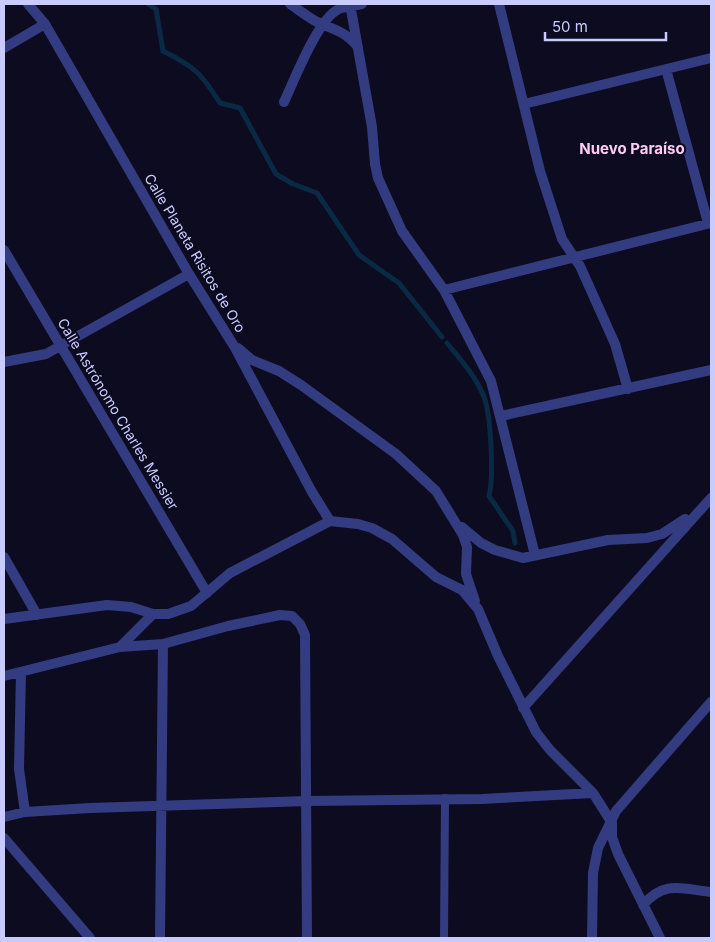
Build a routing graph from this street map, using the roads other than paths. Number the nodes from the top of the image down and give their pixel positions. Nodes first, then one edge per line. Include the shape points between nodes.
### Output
1 (28, 4) edge
2 (290, 4) edge
3 (362, 4) edge
4 (499, 4) edge
5 (350, 5) edge
6 (45, 24) junction
7 (323, 25) junction
8 (4, 48) edge
9 (359, 49) junction
10 (711, 58) edge
11 (666, 69) junction
12 (284, 102) dead end
13 (524, 104) junction
14 (710, 223) edge
15 (4, 250) edge
16 (572, 256) junction
17 (189, 274) junction
18 (444, 290) junction
19 (62, 346) junction
20 (234, 346) junction
21 (4, 362) edge
22 (711, 370) edge
23 (628, 389) junction
24 (500, 416) junction
25 (707, 501) edge
26 (454, 520) junction
27 (330, 521) junction
28 (536, 556) junction
29 (4, 557) edge
30 (207, 593) junction
31 (478, 609) junction
32 (154, 614) junction
33 (37, 616) junction
34 (4, 619) edge
35 (163, 644) junction
36 (120, 647) junction
37 (22, 672) junction
38 (4, 676) edge
39 (711, 702) edge
40 (523, 708) junction
41 (593, 793) junction
42 (444, 798) junction
43 (307, 801) junction
44 (163, 806) junction
45 (25, 812) junction
46 (4, 817) edge
47 (612, 823) junction
48 (4, 838) edge
49 (711, 892) edge
50 (643, 905) junction
51 (90, 938) edge
52 (160, 938) edge
53 (307, 938) edge
54 (444, 938) edge
55 (592, 938) edge
56 (660, 938) edge

1 - 6 street, Calle Planeta Risitos de Oro
2 - 7 street
3 - 5 street
4 - 13 street
5 - 7 street via 338,9
5 - 9 street
6 - 8 street
6 - 17 street, Calle Planeta Risitos de Oro
7 - 9 street via 349,36
7 - 12 street via 308,47
9 - 18 street via 378,178 402,231
10 - 11 street
11 - 13 street
11 - 14 street
13 - 16 street via 540,171 562,239
14 - 16 street
15 - 19 street, Calle Astrónomo Charles Messier
16 - 18 street
16 - 23 street via 580,266 615,344
17 - 19 street
17 - 20 street, Calle Planeta Risitos de Oro
18 - 24 street via 492,382
19 - 21 street via 46,354
19 - 30 street, Calle Astrónomo Charles Messier
20 - 26 street via 252,360 301,385 396,454 436,491
20 - 27 street, Calle Planeta Risitos de Oro
22 - 23 street
23 - 24 street
24 - 28 street
25 - 28 street via 662,534 608,540
25 - 40 street
26 - 28 street via 466,532 495,550 522,558
26 - 31 street via 467,547 466,574
27 - 30 street via 230,573
27 - 31 street via 372,528 392,539 436,576 462,590
29 - 33 street
30 - 32 street via 191,606 168,614
31 - 40 street
32 - 33 street via 131,607 107,605
32 - 36 street
33 - 34 street
35 - 36 street
35 - 43 street via 280,615 292,616 300,624 305,635
35 - 44 street
36 - 37 street
37 - 38 street
37 - 45 street via 19,769
39 - 47 street via 616,811
40 - 41 street via 550,750
41 - 42 street via 482,800
41 - 47 street
42 - 43 street
42 - 54 lane
43 - 44 street
43 - 53 street
44 - 45 street
44 - 52 street
45 - 46 street
47 - 50 street via 612,837 618,854
47 - 55 street via 598,848 593,873
48 - 51 street
49 - 50 street via 661,889
50 - 56 street

